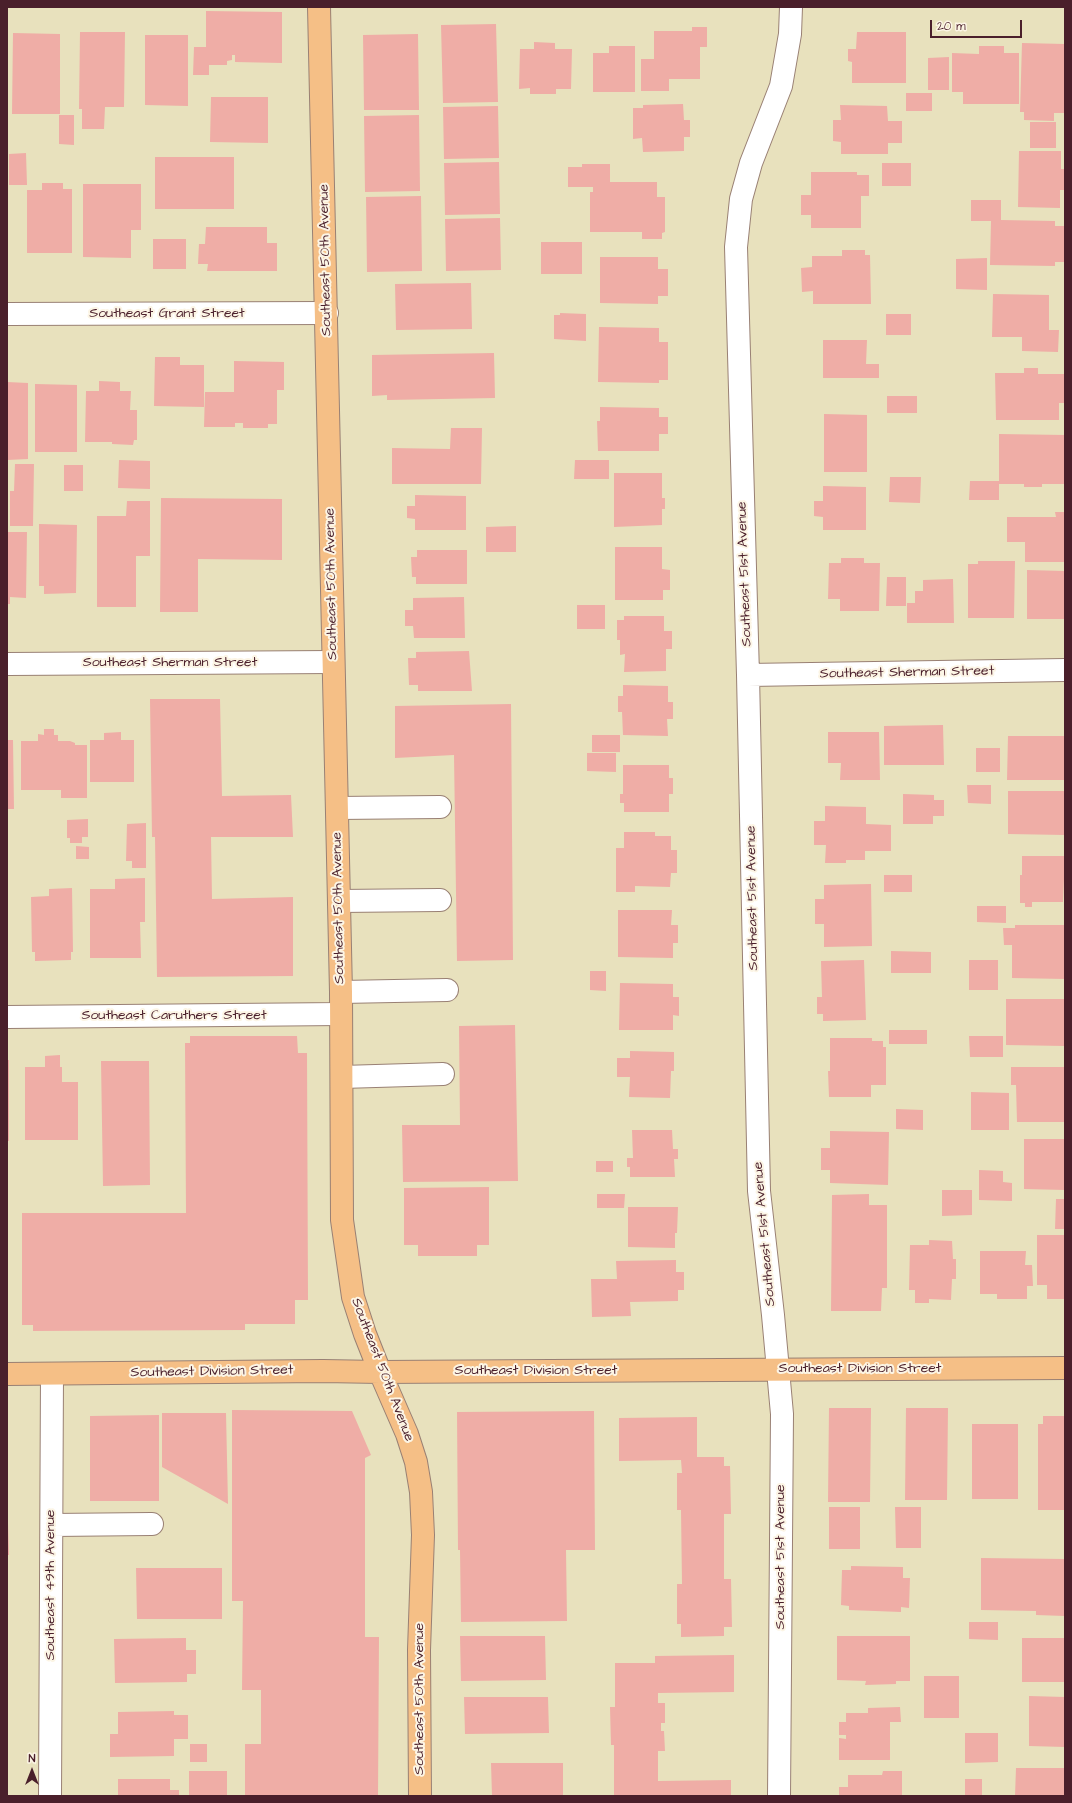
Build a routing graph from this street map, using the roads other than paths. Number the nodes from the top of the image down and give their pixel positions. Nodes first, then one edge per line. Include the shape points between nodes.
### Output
1 (319, 7) edge
2 (787, 7) edge
3 (792, 7) edge
4 (327, 312) junction
5 (7, 314) edge
6 (333, 662) junction
7 (7, 664) edge
8 (1065, 670) edge
9 (748, 675) junction
10 (440, 807) dead end
11 (337, 808) junction
12 (440, 900) dead end
13 (339, 901) junction
14 (447, 990) dead end
15 (341, 992) junction
16 (341, 1014) junction
17 (7, 1017) edge
18 (443, 1074) dead end
19 (342, 1077) junction
20 (1065, 1368) edge
21 (778, 1370) junction
22 (380, 1372) junction
23 (7, 1374) edge
24 (52, 1374) junction
25 (152, 1524) dead end
26 (52, 1525) junction
27 (50, 1796) edge
28 (420, 1796) edge
29 (779, 1796) edge

1 - 4 main road, Southeast 50th Avenue
2 - 3 street
3 - 9 street, Southeast 51st Avenue via 781,86 751,163 741,199 736,246
4 - 5 street, Southeast Grant Street
4 - 6 main road, Southeast 50th Avenue
6 - 7 street, Southeast Sherman Street
6 - 11 main road, Southeast 50th Avenue
8 - 9 street, Southeast Sherman Street
9 - 21 street, Southeast 51st Avenue via 758,1191
10 - 11 street
11 - 13 main road, Southeast 50th Avenue
12 - 13 street
13 - 15 main road, Southeast 50th Avenue
14 - 15 street
15 - 16 main road, Southeast 50th Avenue
16 - 17 street, Southeast Caruthers Street
16 - 19 main road, Southeast 50th Avenue
18 - 19 street
19 - 22 main road, Southeast 50th Avenue via 342,1220 347,1262 353,1297
20 - 21 main road, Southeast Division Street
21 - 22 main road, Southeast Division Street
21 - 29 street, Southeast 51st Avenue via 782,1414
22 - 24 main road, Southeast Division Street
22 - 28 main road, Southeast 50th Avenue via 408,1434 421,1492 423,1535 419,1650
23 - 24 main road, Southeast Division Street
24 - 26 street, Southeast 49th Avenue
25 - 26 street
26 - 27 street, Southeast 49th Avenue

